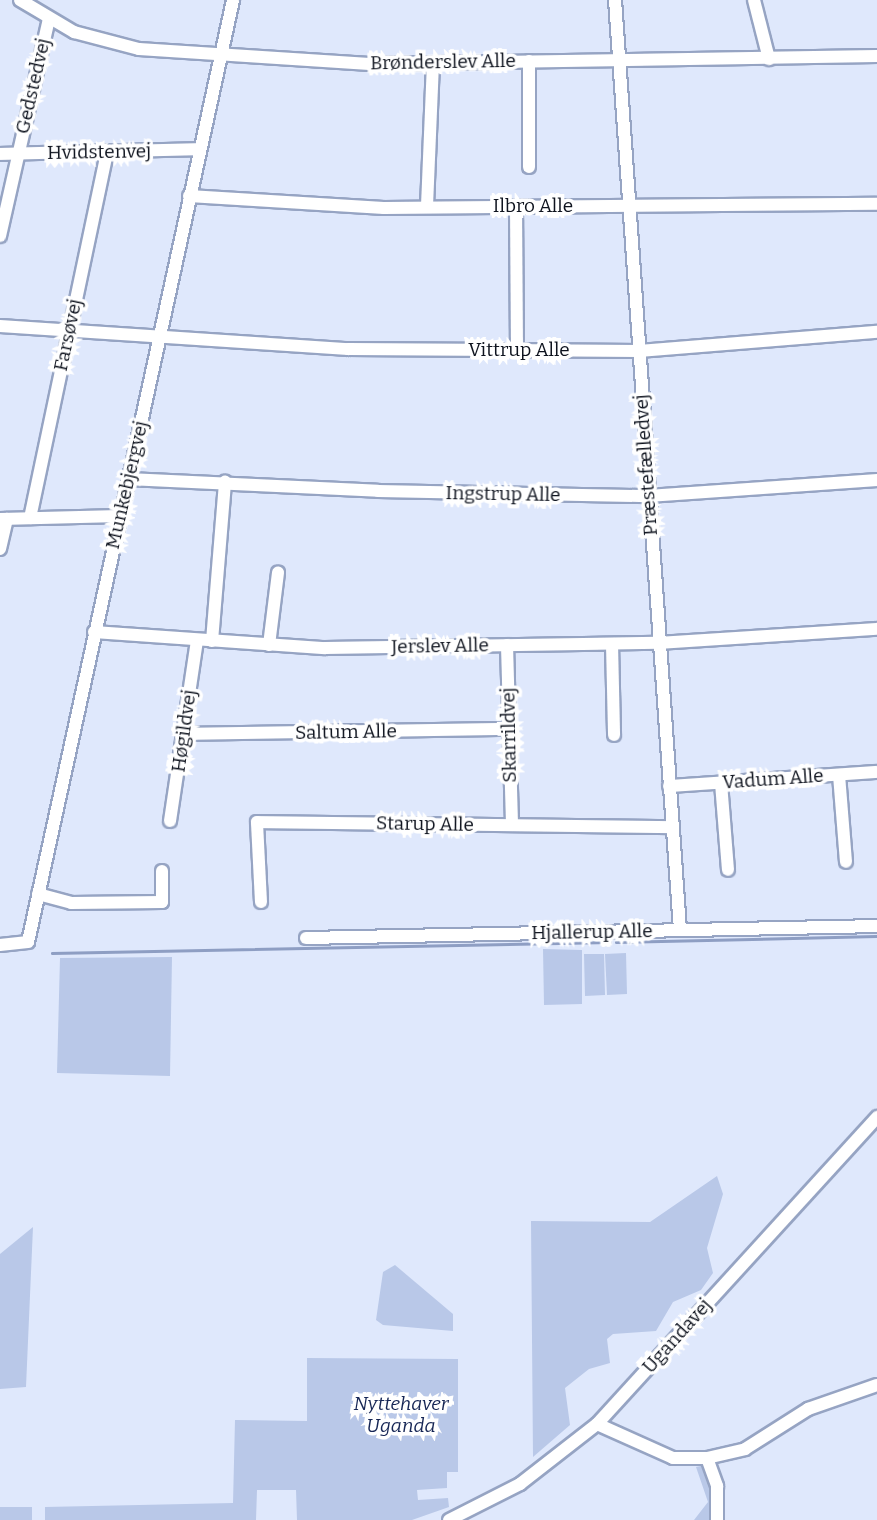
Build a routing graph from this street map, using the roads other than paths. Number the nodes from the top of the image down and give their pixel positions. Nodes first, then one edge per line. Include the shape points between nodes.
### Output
1 (20, 0) edge
2 (233, 0) edge
3 (615, 0) edge
4 (754, 0) edge
5 (49, 19) junction
6 (220, 54) junction
7 (877, 56) edge
8 (769, 59) junction
9 (619, 60) junction
10 (528, 61) junction
11 (433, 63) junction
12 (199, 149) junction
13 (107, 152) junction
14 (18, 153) junction
15 (0, 154) edge
16 (530, 167) dead end
17 (189, 196) junction
18 (877, 204) edge
19 (629, 205) junction
20 (427, 206) junction
21 (516, 206) junction
22 (0, 236) edge
23 (0, 326) edge
24 (69, 331) junction
25 (877, 332) edge
26 (160, 339) junction
27 (517, 350) junction
28 (639, 351) junction
29 (128, 479) junction
30 (877, 480) edge
31 (225, 482) junction
32 (648, 496) junction
33 (120, 516) junction
34 (30, 517) junction
35 (3, 519) edge
36 (0, 549) edge
37 (278, 573) dead end
38 (877, 629) edge
39 (94, 632) junction
40 (197, 640) junction
41 (212, 641) junction
42 (658, 643) junction
43 (612, 644) junction
44 (269, 645) junction
45 (508, 645) junction
46 (508, 729) junction
47 (184, 734) junction
48 (614, 735) dead end
49 (877, 772) edge
50 (839, 775) junction
51 (721, 783) junction
52 (669, 786) junction
53 (170, 821) dead end
54 (512, 825) junction
55 (672, 827) junction
56 (846, 862) dead end
57 (728, 870) dead end
58 (162, 871) dead end
59 (38, 894) junction
60 (261, 902) dead end
61 (877, 926) edge
62 (680, 930) junction
63 (306, 938) dead end
64 (0, 945) edge
65 (877, 1117) edge
66 (877, 1385) edge
67 (597, 1424) junction
68 (707, 1458) junction
69 (449, 1520) edge
70 (717, 1520) edge

1 - 5 street, Brønderslev Alle
2 - 6 street, Munkebjergvej
3 - 9 street, Præstefælledvej
4 - 8 street
5 - 6 street, Brønderslev Alle via 74,32 127,47
5 - 14 street, Gedstedvej
6 - 11 street, Brønderslev Alle
6 - 12 street, Munkebjergvej
7 - 8 street, Brønderslev Alle
8 - 9 street, Brønderslev Alle
9 - 10 street, Brønderslev Alle
9 - 19 street, Præstefælledvej
10 - 11 street, Brønderslev Alle
10 - 16 street
11 - 20 street
12 - 13 street, Hvidstenvej
12 - 17 street, Munkebjergvej
13 - 14 street, Hvidstenvej
13 - 24 street, Farsøvej
14 - 15 street, Hvidstenvej
14 - 22 street, Gedstedvej
17 - 20 street, Ilbro Alle via 370,208
17 - 26 street, Munkebjergvej
18 - 19 street, Ilbro Alle
19 - 21 street, Ilbro Alle
19 - 28 street, Præstefælledvej
20 - 21 street, Ilbro Alle
21 - 27 street
23 - 24 street, Vittrup Alle
24 - 26 street, Vittrup Alle
24 - 34 street, Farsøvej
25 - 28 street, Vittrup Alle
26 - 27 street, Vittrup Alle via 348,349
26 - 29 street, Munkebjergvej
27 - 28 street, Vittrup Alle
28 - 32 street, Præstefælledvej
29 - 31 street, Ingstrup Alle
29 - 33 street, Munkebjergvej
30 - 32 street, Ingstrup Alle
31 - 32 street, Ingstrup Alle via 378,491
31 - 41 street
32 - 42 street, Præstefælledvej
33 - 34 street
33 - 39 street, Munkebjergvej
34 - 35 street
35 - 36 street
37 - 44 street
38 - 42 street, Jerslev Alle
39 - 40 street, Jerslev Alle
39 - 59 street, Munkebjergvej
40 - 41 street, Jerslev Alle
40 - 47 street, Høgildvej
41 - 44 street, Jerslev Alle
42 - 43 street, Jerslev Alle
42 - 52 street, Præstefælledvej
43 - 45 street, Jerslev Alle
43 - 48 street
44 - 45 street, Jerslev Alle
45 - 46 street, Skarrildvej
46 - 47 street, Saltum Alle
46 - 54 street, Skarrildvej
47 - 53 street, Høgildvej
49 - 50 street, Vadum Alle
50 - 51 street, Vadum Alle
50 - 56 street
51 - 52 street, Vadum Alle
51 - 57 street
52 - 55 street, Præstefælledvej
54 - 55 street, Starup Alle
54 - 60 street, Starup Alle via 257,822
55 - 62 street, Præstefælledvej
58 - 59 street via 162,902 71,903
59 - 64 street, Munkebjergvej via 28,942
61 - 62 street, Hjallerup Alle
62 - 63 street, Hjallerup Alle
65 - 67 street, Ugandavej
66 - 68 street via 808,1409 745,1449
67 - 68 street via 673,1458
67 - 69 street, Ugandavej via 537,1474
68 - 70 street via 717,1486

